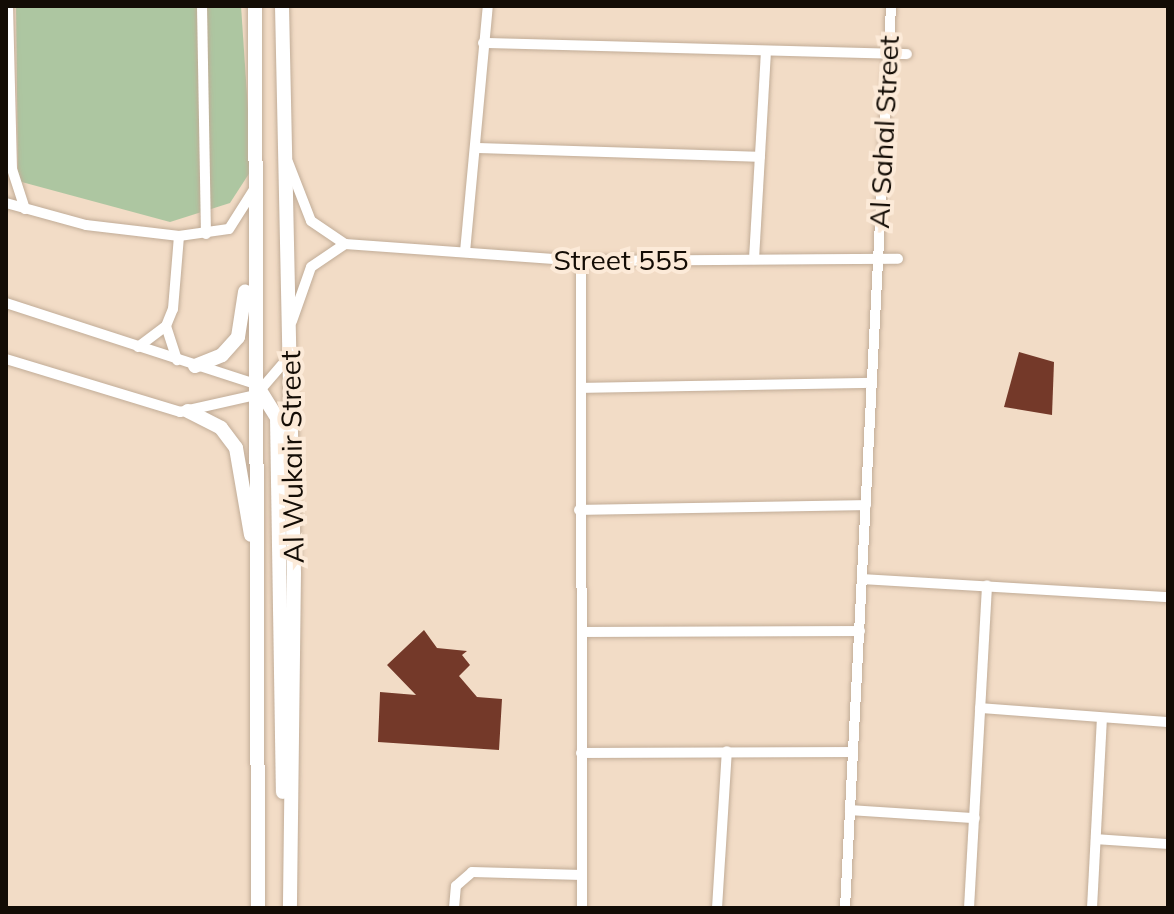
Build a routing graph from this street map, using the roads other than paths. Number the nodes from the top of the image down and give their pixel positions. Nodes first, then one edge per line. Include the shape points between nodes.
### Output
1 (8, 6) edge
2 (202, 6) edge
3 (255, 6) edge
4 (282, 6) edge
5 (488, 6) edge
6 (891, 6) edge
7 (483, 43) junction
8 (766, 51) junction
9 (887, 53) junction
10 (907, 54) dead end
11 (475, 148) junction
12 (284, 150) junction
13 (760, 157) junction
14 (254, 190) junction
15 (6, 203) edge
16 (25, 209) junction
17 (206, 234) junction
18 (179, 236) junction
19 (345, 244) junction
20 (465, 252) junction
21 (877, 258) junction
22 (754, 259) junction
23 (898, 259) dead end
24 (581, 261) junction
25 (254, 266) junction
26 (6, 303) edge
27 (166, 326) junction
28 (291, 333) junction
29 (138, 347) junction
30 (6, 359) edge
31 (177, 360) junction
32 (195, 366) junction
33 (871, 383) junction
34 (581, 388) junction
35 (258, 390) junction
36 (188, 411) junction
37 (866, 505) junction
38 (579, 510) junction
39 (256, 542) junction
40 (862, 579) junction
41 (987, 586) junction
42 (1168, 597) edge
43 (860, 631) junction
44 (582, 632) junction
45 (980, 708) junction
46 (1102, 718) junction
47 (1168, 722) edge
48 (727, 751) junction
49 (853, 752) junction
50 (581, 753) junction
51 (850, 810) junction
52 (975, 818) junction
53 (291, 824) junction
54 (1096, 839) junction
55 (1168, 844) edge
56 (582, 875) junction
57 (258, 908) edge
58 (290, 908) edge
59 (454, 908) edge
60 (582, 908) edge
61 (717, 908) edge
62 (845, 908) edge
63 (969, 908) edge
64 (1092, 908) edge

1 - 16 street via 12,169
2 - 17 street
3 - 14 main road, Al Wukair Street
4 - 12 main road, Al Wukair Street
5 - 7 street
6 - 9 street, Al Sahal Street
7 - 8 street
7 - 11 street
8 - 9 street
8 - 13 street
9 - 10 street
9 - 21 street, Al Sahal Street
11 - 13 street
11 - 20 street
12 - 19 street via 311,221
12 - 28 main road, Al Wukair Street
13 - 22 street
14 - 17 street via 233,226
14 - 25 main road, Al Wukair Street
15 - 16 street
16 - 18 street
17 - 18 street
18 - 27 street via 178,291
19 - 20 street, Street 555
19 - 28 street via 311,267
20 - 24 street, Street 555
21 - 22 street, Street 555
21 - 23 street, Street 555
21 - 33 street, Al Sahal Street
22 - 24 street, Street 555
24 - 34 street
25 - 32 main road via 238,337 222,355
25 - 35 main road, Al Wukair Street
26 - 29 street
27 - 29 street
27 - 31 street
28 - 35 street via 284,365
28 - 53 main road, Al Wukair Street
29 - 31 street
30 - 36 street via 144,406
31 - 32 street
32 - 35 street
33 - 34 street
33 - 37 street, Al Sahal Street
34 - 38 street
35 - 36 street
35 - 39 main road, Al Wukair Street
35 - 53 main road via 277,418 281,768
36 - 39 main road via 221,428 236,448
37 - 38 street
37 - 40 street, Al Sahal Street
38 - 44 street
39 - 57 main road, Al Wukair Street
40 - 41 street
40 - 43 street, Al Sahal Street
41 - 42 street
41 - 45 street
43 - 44 street
43 - 49 street, Al Sahal Street
44 - 50 street
45 - 46 street
45 - 52 street
46 - 47 street
46 - 54 street
48 - 49 street
48 - 50 street
48 - 61 street
49 - 51 street, Al Sahal Street
50 - 56 street
51 - 52 street
51 - 62 street, Al Sahal Street
52 - 63 street
53 - 58 main road, Al Wukair Street
54 - 55 street
54 - 64 street
56 - 59 street via 472,872 456,886
56 - 60 street

